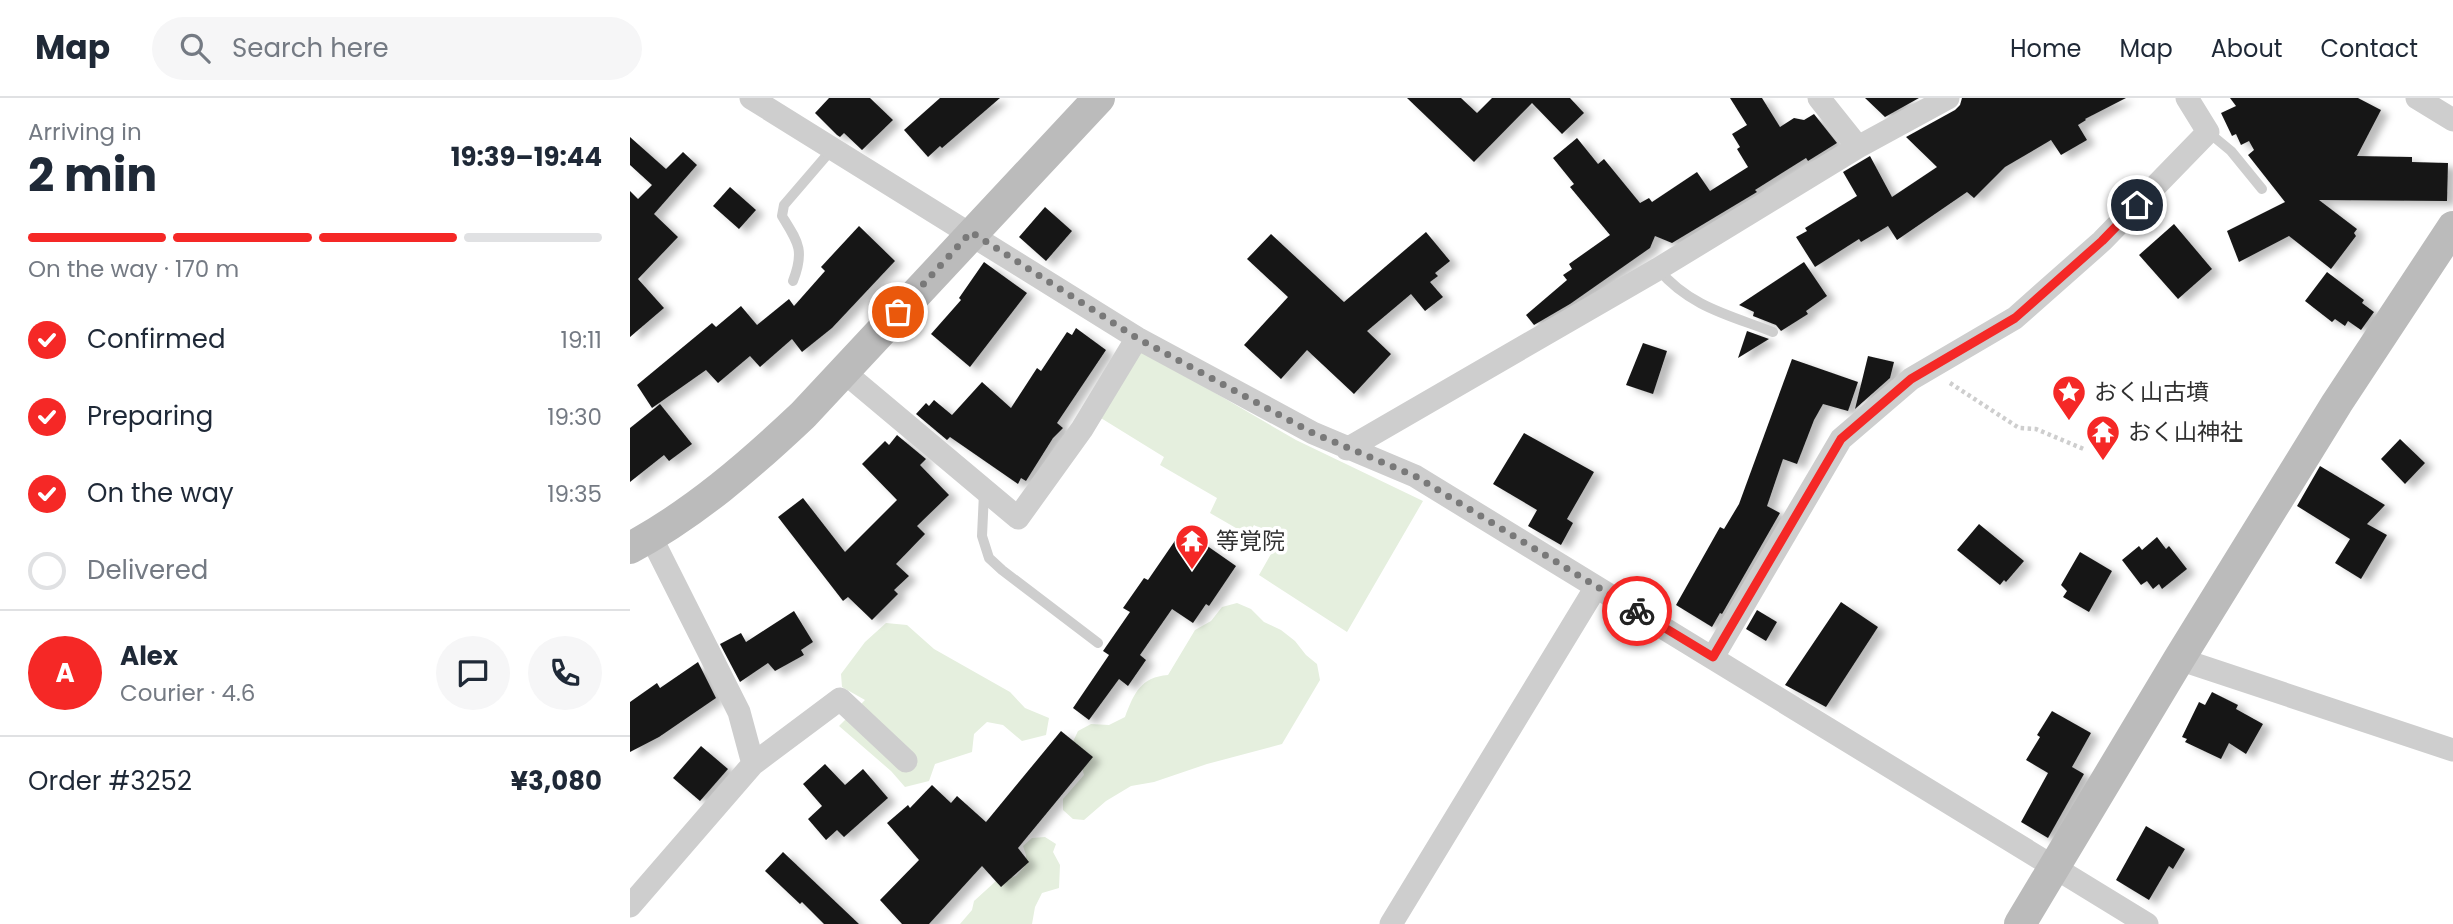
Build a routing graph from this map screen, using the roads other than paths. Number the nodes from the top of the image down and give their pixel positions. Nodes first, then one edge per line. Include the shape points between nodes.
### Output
1 (1099, 98) edge
2 (1819, 98) edge
3 (1948, 98) edge
4 (2187, 98) edge
5 (2417, 98) edge
6 (761, 100) edge
7 (2453, 120) edge
8 (2208, 131) junction
9 (1858, 147) junction
10 (833, 148) junction
11 (2262, 189) dead end
12 (2453, 227) edge
13 (971, 232) junction
14 (1658, 269) junction
15 (793, 281) dead end
16 (1773, 332) dead end
17 (1137, 338) junction
18 (844, 372) junction
19 (1347, 449) junction
20 (984, 490) junction
21 (641, 542) edge
22 (1596, 587) junction
23 (1098, 643) dead end
24 (1713, 657) junction
25 (2179, 659) junction
26 (2453, 750) edge
27 (906, 761) dead end
28 (753, 764) junction
29 (2054, 868) junction
30 (630, 906) edge
31 (1391, 924) edge
32 (2020, 924) edge
33 (2147, 924) edge

1 - 13 street
2 - 9 street
3 - 9 street
4 - 8 street
5 - 7 street
6 - 10 street
8 - 11 lane via 2231,150
8 - 24 street via 2102,241 2015,318 1911,379 1841,439
9 - 14 street
10 - 13 street
10 - 15 lane via 784,205 782,216 800,251
12 - 25 street via 2337,403
13 - 17 street
13 - 18 street
14 - 16 lane via 1686,297
14 - 19 street
17 - 19 street
17 - 20 street via 1082,429 1018,519
18 - 20 street
18 - 21 street via 760,455 702,502
19 - 22 street via 1415,476
20 - 23 lane via 982,536 989,558
21 - 28 street via 739,712
22 - 24 street
22 - 31 street
24 - 29 street
25 - 26 street
25 - 29 street
27 - 28 street via 840,699
28 - 30 street
29 - 32 street
29 - 33 street

